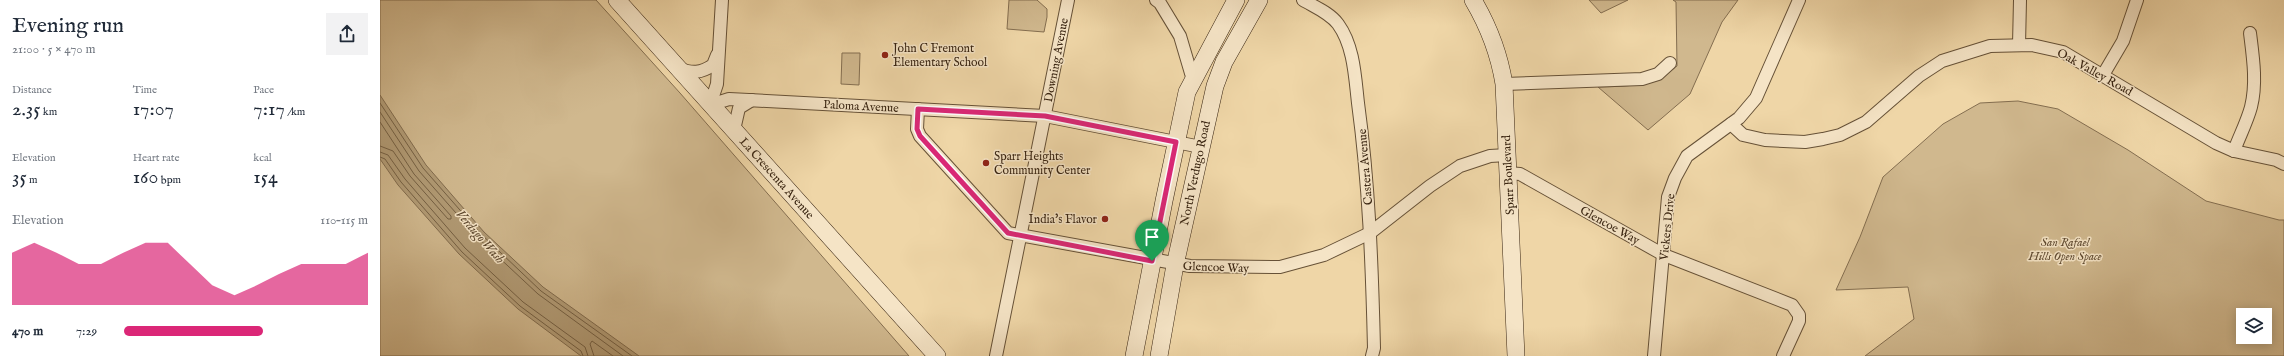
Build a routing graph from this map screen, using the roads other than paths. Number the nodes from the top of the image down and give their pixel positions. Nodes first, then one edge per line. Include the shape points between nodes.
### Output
1 (617, 0) edge
2 (722, 0) edge
3 (1068, 0) edge
4 (1156, 0) edge
5 (1236, 0) edge
6 (1258, 0) edge
7 (1303, 0) edge
8 (1473, 0) edge
9 (1799, 0) edge
10 (2020, 0) edge
11 (2137, 0) edge
12 (2250, 33) dead end
13 (2019, 45) junction
14 (719, 50) junction
15 (1670, 63) dead end
16 (677, 68) junction
17 (2103, 75) junction
18 (1193, 80) junction
19 (1504, 84) junction
20 (752, 100) junction
21 (710, 105) junction
22 (918, 109) junction
23 (1045, 116) junction
24 (1731, 124) junction
25 (734, 130) junction
26 (1176, 142) junction
27 (1201, 147) junction
28 (2234, 151) junction
29 (1507, 155) junction
30 (2284, 164) edge
31 (1508, 173) junction
32 (1370, 233) junction
33 (1020, 236) junction
34 (1664, 255) junction
35 (1152, 261) junction
36 (1175, 265) junction
37 (937, 356) edge
38 (996, 356) edge
39 (1134, 356) edge
40 (1159, 356) edge
41 (1372, 356) edge
42 (1516, 356) edge
43 (1654, 356) edge
44 (1783, 356) edge

1 - 16 main road, La Crescenta Avenue
2 - 14 street
3 - 23 street, Downing Avenue
4 - 18 street via 1180,36
5 - 18 main road, North Verdugo Road
6 - 27 main road, North Verdugo Road via 1224,62 1215,86
7 - 32 street, Castera Avenue via 1330,16 1338,24 1352,61 1364,146
8 - 19 main road, Sparr Boulevard via 1489,28 1500,60
9 - 24 street, Vickers Drive via 1756,98 1748,110
10 - 13 street
11 - 17 street via 2122,41
12 - 28 street via 2253,97
13 - 17 street, Oak Valley Road via 2045,47 2062,52
13 - 24 street, Oak Valley Road via 1990,46 1942,60 1919,76 1866,122 1840,134 1804,142 1784,142 1743,135
14 - 16 street via 713,65 707,69 690,72
14 - 21 street via 717,84
15 - 19 street via 1658,74 1642,79
16 - 21 main road, La Crescenta Avenue
17 - 28 street, Oak Valley Road via 2216,143
18 - 26 main road, North Verdugo Road via 1187,92
19 - 29 main road, Sparr Boulevard
20 - 21 street, Paloma Avenue via 730,99
20 - 22 street, Paloma Avenue
20 - 25 street via 739,108
21 - 25 main road, La Crescenta Avenue
22 - 23 street, Paloma Avenue
22 - 33 street, Glencoe Way via 917,129 920,136 1005,231
23 - 26 street, Paloma Avenue
23 - 33 street, Downing Avenue
24 - 34 street, Vickers Drive via 1687,156 1674,178 1668,197
25 - 37 main road, La Crescenta Avenue
26 - 27 street, Paloma Avenue
26 - 35 main road, North Verdugo Road
27 - 36 main road, North Verdugo Road
28 - 30 street, Oak Valley Road
29 - 31 main road, Sparr Boulevard
29 - 32 street, Glencoe Way via 1490,156 1460,166
31 - 34 street, Glencoe Way via 1520,174
31 - 42 main road, Sparr Boulevard
32 - 36 street, Glencoe Way via 1324,255 1280,267
32 - 41 street, Castera Avenue via 1374,348
33 - 35 street, Glencoe Way
33 - 38 street, Downing Avenue
34 - 43 street, Vickers Drive
34 - 44 street, Glencoe Way via 1792,305 1799,314 1799,321
35 - 36 street, Glencoe Way
35 - 39 main road, North Verdugo Road
36 - 40 main road, North Verdugo Road

